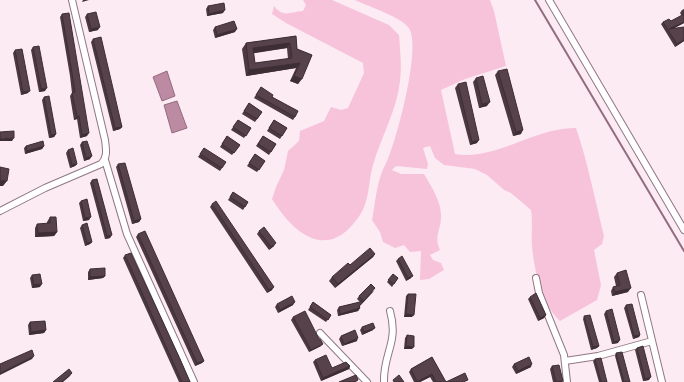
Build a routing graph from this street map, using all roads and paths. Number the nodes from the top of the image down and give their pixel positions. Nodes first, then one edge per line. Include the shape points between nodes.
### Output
1 (72, 0) edge
2 (549, 0) edge
3 (105, 160) junction
4 (0, 211) edge
5 (684, 230) edge
6 (536, 278) dead end
7 (641, 295) dead end
8 (390, 311) dead end
9 (320, 333) dead end
10 (652, 341) junction
11 (565, 361) junction
12 (194, 382) edge
13 (367, 382) edge
14 (384, 382) edge
15 (567, 382) edge
16 (662, 382) edge

1 - 3 street via 104,140
2 - 5 street
3 - 4 street
3 - 12 street via 127,234
6 - 11 street
7 - 10 street
8 - 14 street via 394,331 386,361
9 - 13 street
10 - 11 street via 598,356
10 - 16 street
11 - 15 street

